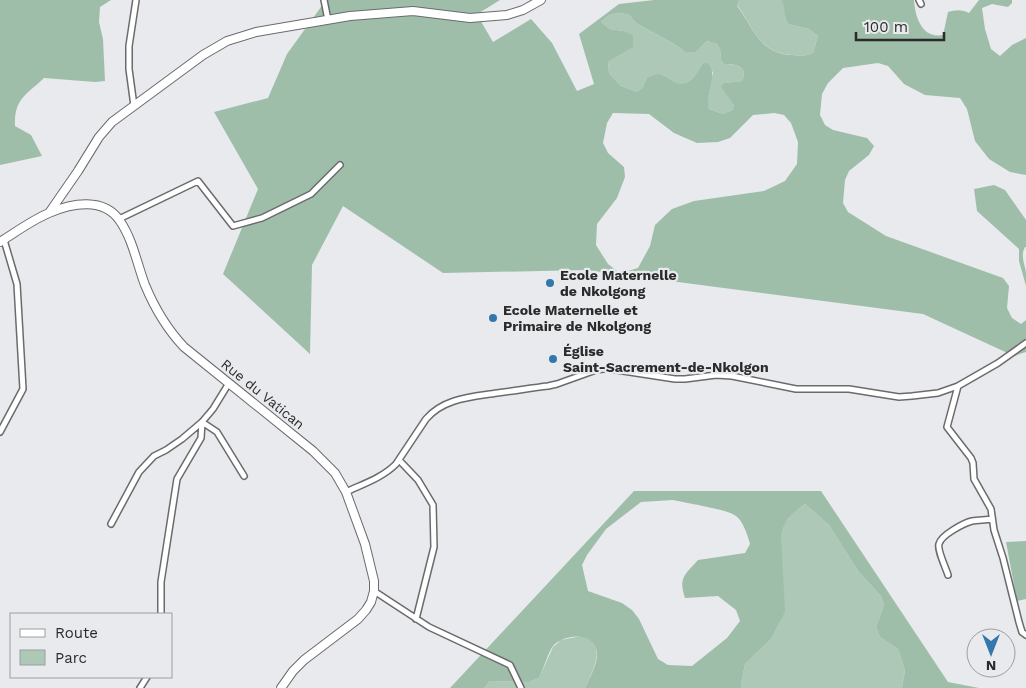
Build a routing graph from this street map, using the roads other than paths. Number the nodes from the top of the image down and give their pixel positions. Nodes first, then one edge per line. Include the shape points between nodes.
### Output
1 (136, 0) edge
2 (324, 0) edge
3 (541, 0) edge
4 (328, 20) junction
5 (134, 106) junction
6 (340, 165) dead end
7 (49, 213) junction
8 (119, 219) junction
9 (2, 241) edge
10 (1026, 343) edge
11 (229, 383) junction
12 (958, 386) junction
13 (202, 422) junction
14 (0, 432) edge
15 (399, 460) junction
16 (244, 476) dead end
17 (346, 492) junction
18 (992, 519) junction
19 (111, 524) dead end
20 (948, 574) dead end
21 (374, 591) junction
22 (161, 613) edge
23 (416, 619) junction
24 (1026, 635) edge
25 (281, 688) edge
26 (521, 688) edge

1 - 5 street via 129,46
2 - 4 street
3 - 4 street via 516,13 479,18 414,11
4 - 5 street via 256,32 227,41
5 - 7 street via 112,122 99,137
6 - 8 street via 311,194 262,218 233,226 198,180
7 - 8 street via 87,204 109,211
7 - 9 street
8 - 11 street, Rue du Vatican via 145,285 171,334
9 - 14 street via 17,284 23,389
10 - 12 street
11 - 13 street
11 - 17 street, Rue du Vatican via 313,451
12 - 15 street via 938,393 899,397 849,389 796,389 732,376 674,379 603,369 557,384 451,402 431,413
12 - 18 street via 947,427 973,462 974,479 989,504
13 - 16 street via 217,432
13 - 19 street via 182,440 154,456 139,472
13 - 22 street via 201,438 177,479 160,582
15 - 17 street via 383,475
15 - 23 street via 418,480 433,505 434,547
17 - 21 street, Rue du Vatican via 365,544
18 - 20 street via 967,523 941,540 939,548
18 - 24 street via 1022,632
21 - 23 street
21 - 25 street via 371,602 358,619 304,660
23 - 26 street via 510,664

